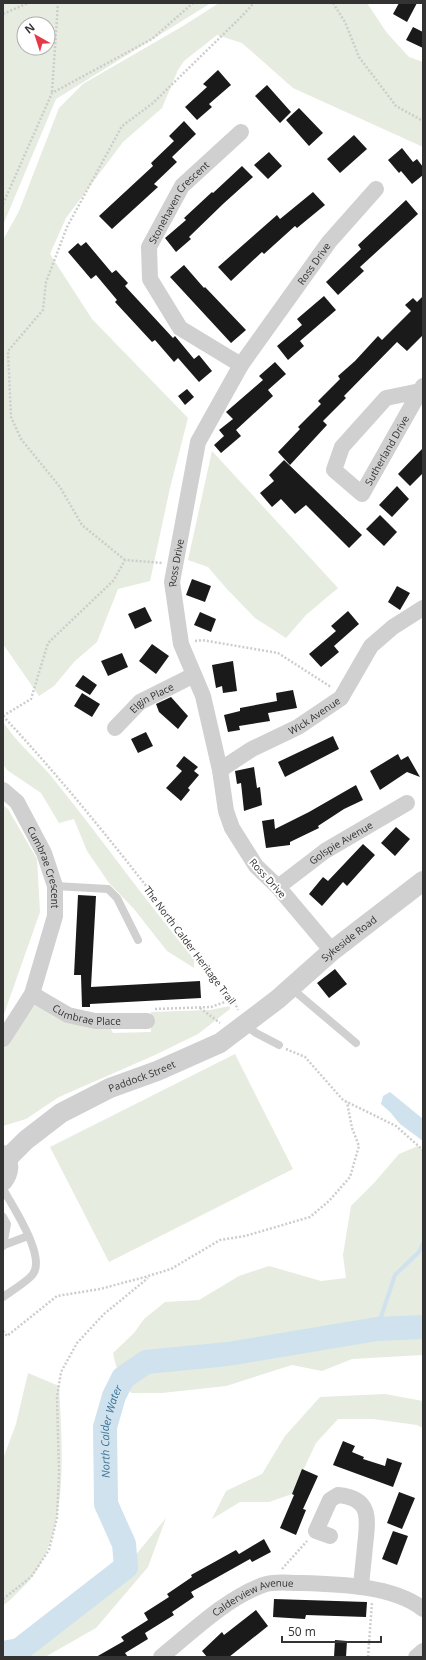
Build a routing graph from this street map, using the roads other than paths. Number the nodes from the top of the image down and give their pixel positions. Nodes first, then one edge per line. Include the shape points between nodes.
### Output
1 (241, 132) dead end
2 (376, 189) dead end
3 (241, 365) junction
4 (422, 388) edge
5 (423, 608) edge
6 (194, 675) junction
7 (115, 728) dead end
8 (220, 770) junction
9 (3, 790) edge
10 (407, 803) dead end
11 (423, 881) edge
12 (55, 886) junction
13 (278, 887) junction
14 (138, 940) dead end
15 (332, 951) junction
16 (284, 993) junction
17 (32, 994) junction
18 (147, 1021) road end
19 (245, 1024) junction
20 (3, 1040) edge
21 (356, 1043) dead end
22 (279, 1045) road end
23 (4, 1155) edge
24 (3, 1181) edge
25 (3, 1189) edge
26 (3, 1217) edge
27 (28, 1236) junction
28 (4, 1246) edge
29 (3, 1297) edge
30 (323, 1533) road end
31 (368, 1588) junction
32 (423, 1609) edge
33 (423, 1651) edge
34 (160, 1657) edge
35 (416, 1657) edge

1 - 3 street, Stonehaven Crescent via 182,186 149,247 150,279 180,328
2 - 3 street, Ross Drive via 329,242
3 - 6 street, Ross Drive via 198,442 172,582 181,644
4 - 4 street, Sutherland Drive via 386,398 342,447 334,470 362,494
5 - 8 street, Wick Avenue via 393,627 371,646 340,698 298,727 252,749
6 - 7 street, Elgin Place via 140,702
6 - 8 street, Ross Drive via 203,696
8 - 13 street, Ross Drive via 226,811 232,828 256,866
9 - 12 street, Cumbrae Crescent via 17,802 44,853
10 - 13 street, Golspie Avenue via 325,850
11 - 15 street, Sykeside Road
12 - 14 lane via 108,889 117,898
12 - 17 street, Cumbrae Crescent via 55,916
13 - 15 street, Ross Drive
15 - 16 street, Sykeside Road
16 - 19 street, Sykeside Road
16 - 21 lane
17 - 18 street, Cumbrae Place via 68,1015 95,1021
17 - 20 street, Cumbrae Crescent
19 - 22 lane
19 - 23 street, Paddock Street via 220,1043 157,1071 110,1088 61,1113
23 - 24 street via 9,1169
25 - 27 lane
26 - 28 lane via 7,1224
27 - 28 lane
27 - 29 lane via 37,1258 33,1274
30 - 31 street via 330,1500 333,1497 338,1495 355,1498 362,1504 368,1520
31 - 32 street, Calderview Avenue via 410,1601
31 - 34 street, Calderview Avenue via 330,1583 264,1584 222,1609
33 - 35 street

